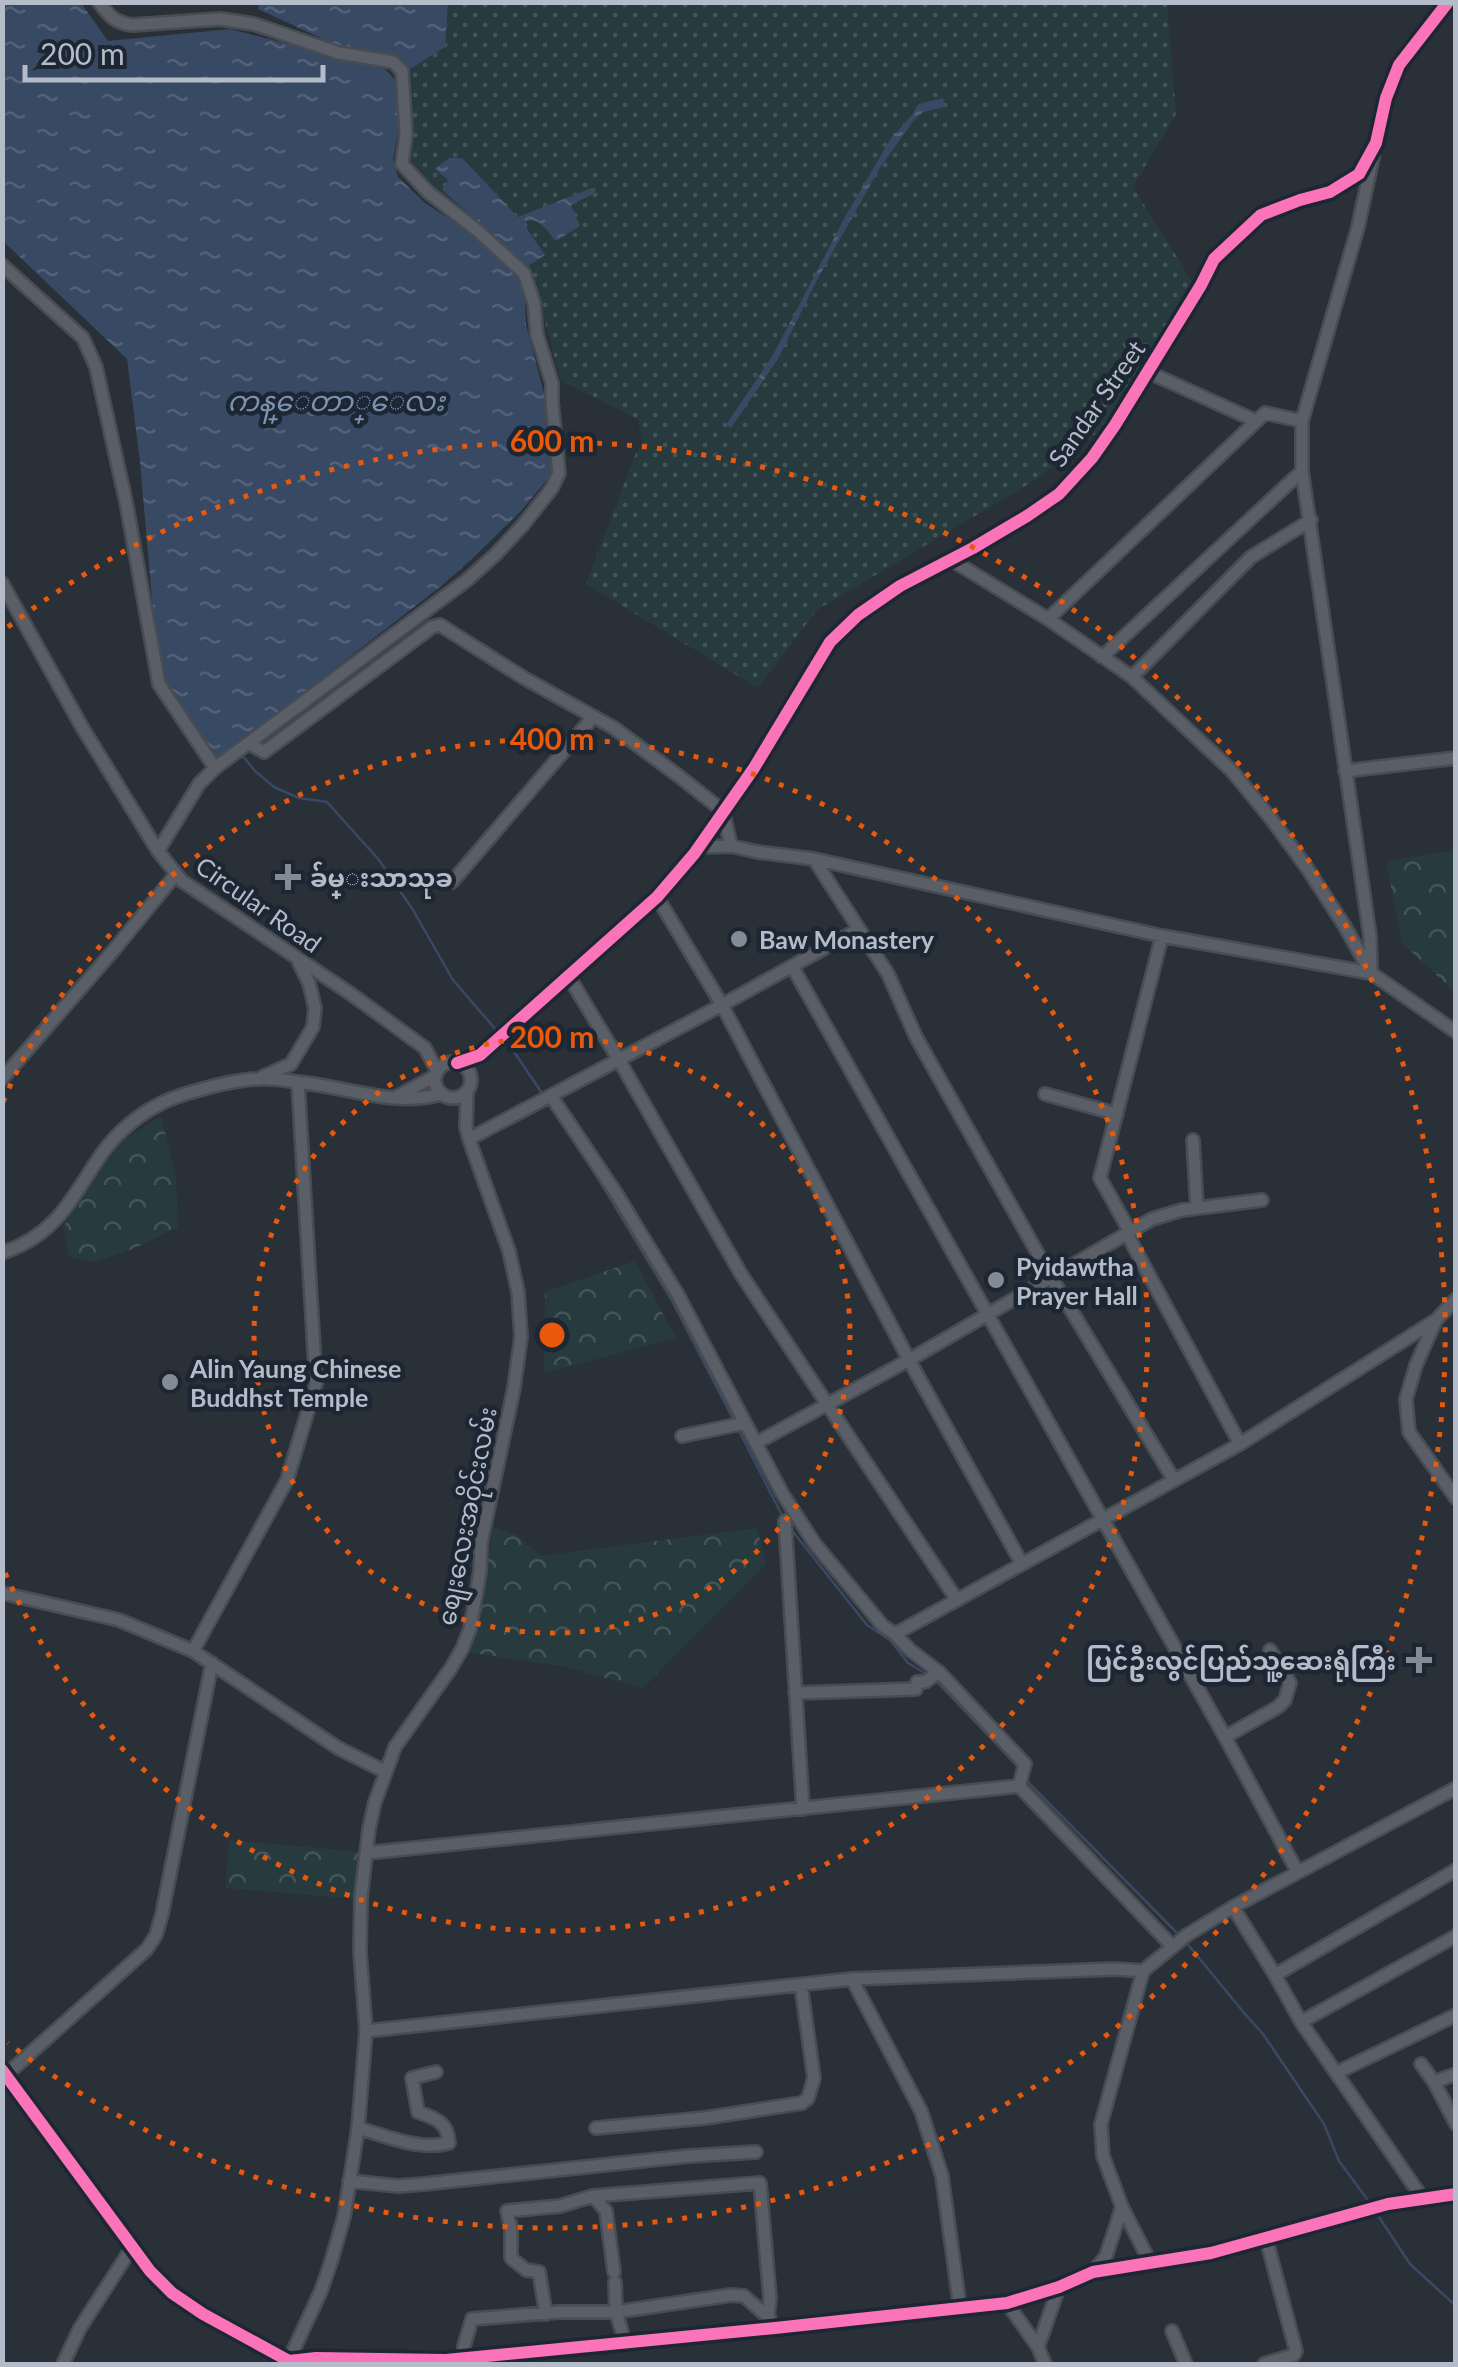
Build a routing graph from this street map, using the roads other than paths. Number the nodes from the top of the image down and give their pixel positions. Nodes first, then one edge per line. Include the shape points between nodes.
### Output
1 (99, 2) edge
2 (1448, 2) edge
3 (1376, 143) junction
4 (2, 265) edge
5 (1148, 372) junction
6 (1256, 421) junction
7 (1302, 421) junction
8 (1302, 472) junction
9 (1311, 520) junction
10 (950, 559) junction
11 (2, 583) edge
12 (1048, 619) junction
13 (1102, 657) junction
14 (1132, 678) junction
15 (593, 716) junction
16 (250, 744) junction
17 (1456, 758) edge
18 (215, 768) junction
19 (1345, 771) junction
20 (722, 811) junction
21 (731, 846) junction
22 (699, 848) junction
23 (158, 851) junction
24 (814, 859) junction
25 (176, 874) junction
26 (452, 882) dead end
27 (657, 897) junction
28 (859, 929) junction
29 (1162, 936) junction
30 (297, 960) junction
31 (792, 966) junction
32 (1372, 973) junction
33 (569, 977) junction
34 (722, 1005) junction
35 (1456, 1032) edge
36 (424, 1048) junction
37 (480, 1055) junction
38 (619, 1060) junction
39 (456, 1063) junction
40 (436, 1074) junction
41 (470, 1077) junction
42 (258, 1078) junction
43 (2, 1079) edge
44 (298, 1083) junction
45 (466, 1091) junction
46 (1045, 1094) dead end
47 (444, 1096) junction
48 (396, 1097) junction
49 (547, 1098) junction
50 (1116, 1114) junction
51 (467, 1133) junction
52 (1193, 1140) dead end
53 (1262, 1200) dead end
54 (1197, 1208) junction
55 (1128, 1233) junction
56 (2, 1253) edge
57 (1051, 1277) junction
58 (1456, 1300) edge
59 (987, 1314) junction
60 (1436, 1320) junction
61 (909, 1360) junction
62 (828, 1405) junction
63 (739, 1424) junction
64 (682, 1436) dead end
65 (756, 1443) junction
66 (1240, 1444) junction
67 (1174, 1480) junction
68 (1456, 1498) edge
69 (785, 1520) dead end
70 (1102, 1522) junction
71 (1022, 1564) junction
72 (2, 1593) edge
73 (957, 1600) junction
74 (895, 1634) junction
75 (194, 1650) junction
76 (1270, 1650) dead end
77 (212, 1663) junction
78 (933, 1676) junction
79 (796, 1693) junction
80 (1225, 1737) junction
81 (384, 1771) junction
82 (1021, 1778) junction
83 (1456, 1788) edge
84 (804, 1809) junction
85 (366, 1853) junction
86 (1456, 1870) edge
87 (1297, 1872) junction
88 (1233, 1906) junction
89 (1456, 1936) edge
90 (1179, 1941) junction
91 (1143, 1971) junction
92 (1276, 1975) junction
93 (852, 1980) junction
94 (801, 1985) junction
95 (1456, 2015) edge
96 (1301, 2022) junction
97 (366, 2031) junction
98 (1420, 2064) dead end
99 (436, 2072) dead end
100 (1336, 2073) junction
101 (4, 2074) edge
102 (1456, 2074) edge
103 (1434, 2082) junction
104 (1456, 2124) edge
105 (358, 2128) junction
106 (596, 2128) dead end
107 (756, 2152) dead end
108 (350, 2181) junction
109 (1456, 2194) edge
110 (593, 2196) junction
111 (1423, 2199) junction
112 (1122, 2207) junction
113 (1266, 2238) junction
114 (133, 2246) junction
115 (1150, 2262) junction
116 (1092, 2272) junction
117 (1059, 2287) junction
118 (1008, 2303) junction
119 (960, 2308) junction
120 (616, 2312) junction
121 (546, 2314) junction
122 (768, 2316) junction
123 (775, 2328) junction
124 (1172, 2331) dead end
125 (625, 2342) junction
126 (1038, 2347) junction
127 (464, 2358) junction
128 (288, 2363) edge
129 (63, 2364) edge
130 (1045, 2364) edge
131 (1186, 2364) edge
132 (1264, 2364) edge

1 - 16 street via 119,23 220,19 394,62 402,71 402,164 524,273 552,383 559,473 523,524 467,580
2 - 3 street, Sandar Street via 1399,65
3 - 5 street, Sandar Street via 1359,174 1330,192 1261,216 1214,259
3 - 7 street
4 - 18 street via 83,338 96,366 159,684
5 - 6 street
5 - 10 street, Sandar Street via 1092,458 1058,494
6 - 7 street via 1265,412
6 - 12 street
7 - 8 street
8 - 9 street
8 - 13 street
9 - 14 street via 1251,557
9 - 19 street
10 - 12 street
10 - 20 street, Sandar Street via 858,614 830,642
11 - 23 street, Circular Road
12 - 13 street
13 - 14 street
14 - 32 street via 1232,771 1272,820
15 - 16 street via 440,625 264,752
15 - 20 street
15 - 26 street
16 - 18 street
17 - 19 street
18 - 23 street
19 - 32 street
20 - 21 street
20 - 22 street, Sandar Street
21 - 22 street
21 - 24 street
22 - 27 street, Sandar Street
23 - 25 street, Circular Road
24 - 28 street
24 - 29 street
25 - 30 street, Circular Road
25 - 43 street
27 - 33 street, Sandar Street
27 - 34 street
28 - 31 street
28 - 57 street
29 - 32 street
29 - 50 street
30 - 36 street, Circular Road
30 - 42 street via 315,1008 313,1027 291,1064
31 - 34 street
31 - 59 street
32 - 35 street
33 - 37 street, Sandar Street
33 - 38 street
34 - 38 street
34 - 61 street
36 - 39 street
36 - 40 street, Circular Road
37 - 39 street
37 - 41 street
38 - 49 street
38 - 62 street via 741,1274
39 - 40 street
39 - 41 street
40 - 47 street
40 - 48 street
41 - 45 street
42 - 44 street
42 - 56 street via 164,1102 130,1122 67,1209 43,1232
44 - 48 street
44 - 75 street via 316,1384 286,1480
45 - 47 street
45 - 51 street
46 - 50 street
47 - 48 street
47 - 51 street
49 - 51 street
49 - 63 street via 678,1295
50 - 55 street via 1100,1178
51 - 81 street, စျေးလေးအဝိုင်းလမ်း via 510,1251 522,1320 519,1354 470,1629
52 - 54 street
53 - 54 street
54 - 55 street
55 - 57 street
55 - 66 street
57 - 59 street
57 - 67 street
58 - 60 street
59 - 61 street
59 - 70 street
60 - 66 street
60 - 68 street via 1406,1399 1409,1432
61 - 62 street
61 - 71 street
62 - 65 street
62 - 73 street
63 - 64 street
63 - 65 street
65 - 74 street via 814,1544
66 - 67 street
67 - 70 street
69 - 79 street
70 - 71 street
70 - 80 street
71 - 73 street
72 - 75 street via 120,1620
73 - 74 street
74 - 78 street
75 - 77 street
76 - 80 street via 1290,1683 1285,1700
77 - 81 street
77 - 101 street via 156,1934
78 - 79 street via 916,1689
78 - 82 street via 1025,1764
79 - 84 street
80 - 87 street
81 - 85 street, စျေးလေးအဝိုင်းလမ်း
82 - 84 street
82 - 90 street
83 - 87 street
84 - 85 street
85 - 97 street, စျေးလေးအဝိုင်းလမ်း via 360,1952
86 - 92 street
87 - 88 street
88 - 90 street
88 - 92 street
89 - 96 street
90 - 91 street
91 - 93 street
91 - 112 street via 1101,2124 1103,2156
92 - 96 street
93 - 94 street
93 - 119 street via 922,2111 942,2176
94 - 97 street
94 - 106 street via 814,2078 802,2103
95 - 100 street
96 - 100 street
97 - 105 street, စျေးလေးအဝိုင်းလမ်း
98 - 103 street
99 - 105 street via 412,2078 418,2112 440,2120 448,2143 416,2144
100 - 111 street
101 - 114 street
102 - 103 street
103 - 104 street
105 - 108 street, စျေးလေးအဝိုင်းလမ်း
107 - 108 street via 398,2186
108 - 128 street, စျေးလေးအဝိုင်းလမ်း via 331,2262
109 - 111 street
110 - 120 street via 606,2211
110 - 121 street via 507,2210 511,2258 539,2272
110 - 122 street via 760,2183
111 - 113 street
112 - 115 street
112 - 116 street via 1106,2256
113 - 115 street
113 - 132 street via 1296,2351
114 - 128 street via 172,2293
114 - 129 street
115 - 116 street
116 - 117 street
117 - 118 street
117 - 126 street
118 - 119 street
118 - 126 street
119 - 123 street
120 - 121 street
120 - 122 street via 744,2296
120 - 125 street
121 - 127 street via 472,2319
122 - 123 street
123 - 125 street
124 - 131 street
125 - 127 street
126 - 130 street
127 - 128 street

